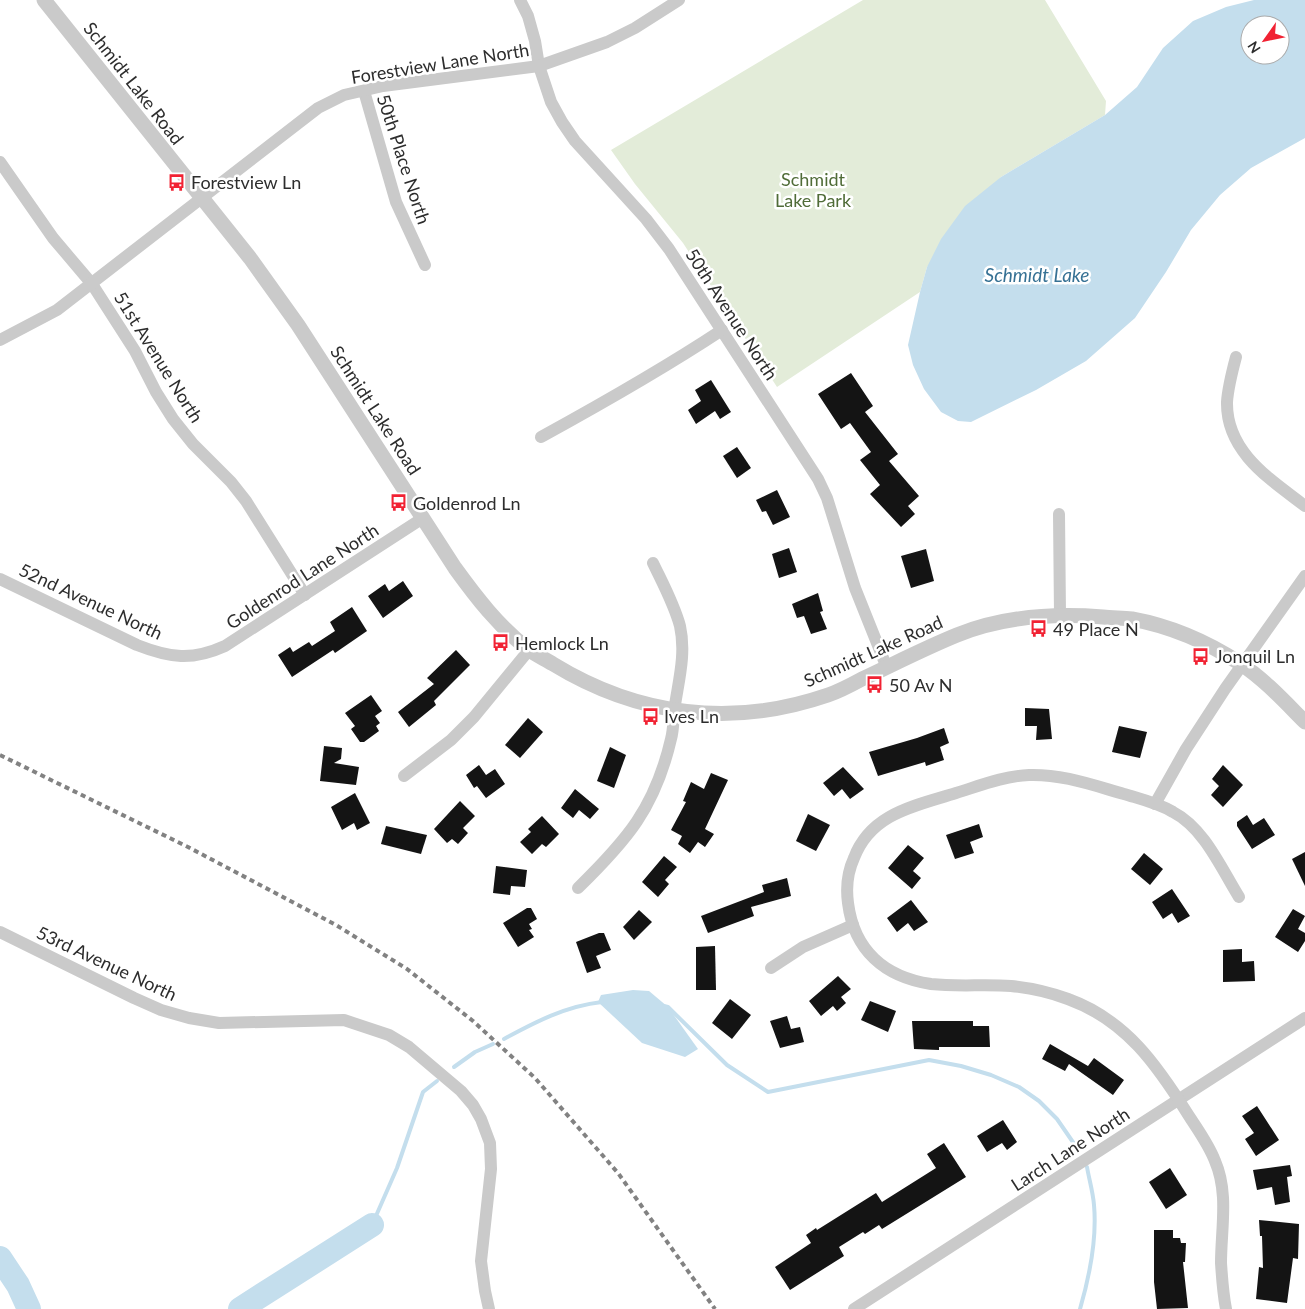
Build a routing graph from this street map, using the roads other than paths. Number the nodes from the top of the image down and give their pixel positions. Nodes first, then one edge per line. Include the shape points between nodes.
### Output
1 (44, 0) edge
2 (520, 0) edge
3 (679, 0) edge
4 (539, 66) junction
5 (364, 91) junction
6 (0, 162) edge
7 (201, 198) junction
8 (425, 265) dead end
9 (92, 284) junction
10 (722, 330) junction
11 (0, 340) edge
12 (1236, 357) dead end
13 (541, 437) dead end
14 (1305, 506) edge
15 (1059, 514) dead end
16 (423, 518) junction
17 (653, 564) dead end
18 (1305, 576) edge
19 (0, 579) edge
20 (304, 595) junction
21 (1060, 615) junction
22 (225, 646) joint
23 (529, 650) junction
24 (1243, 665) junction
25 (887, 668) junction
26 (674, 709) junction
27 (1305, 722) edge
28 (404, 776) dead end
29 (1155, 804) junction
30 (578, 888) dead end
31 (1239, 897) dead end
32 (852, 925) junction
33 (0, 932) edge
34 (771, 968) dead end
35 (1305, 1018) edge
36 (1179, 1100) junction
37 (490, 1309) edge
38 (854, 1309) edge
39 (1226, 1309) edge

1 - 7 street, Schmidt Lake Road
2 - 4 street, 50th Avenue North via 531,24
3 - 4 street, Forestview Lane North via 607,42
4 - 5 street, Forestview Lane North
4 - 10 street, 50th Avenue North via 551,102 575,141 646,218
5 - 7 street, Forestview Lane North via 344,95 318,108
5 - 8 street, 50th Place North via 396,202
6 - 9 street, 51st Avenue North via 53,238
7 - 9 street, Forestview Lane North
7 - 16 street, Schmidt Lake Road via 250,258 298,325
9 - 11 street, Forestview Lane North via 57,310
9 - 20 street, 51st Avenue North via 173,419 246,501
10 - 13 street via 666,367
10 - 25 street, 50th Avenue North via 818,479 855,588
12 - 14 street via 1227,403 1229,422 1236,440 1261,471
15 - 21 street
16 - 20 street, Goldenrod Lane North
16 - 23 street, Schmidt Lake Road via 476,596
17 - 26 street via 674,608 683,648
18 - 24 street
19 - 22 street, 52nd Avenue North via 154,652 186,656 208,654
20 - 22 street, Goldenrod Lane North
21 - 24 street, Schmidt Lake Road via 1131,619 1164,628 1212,647
21 - 25 street, Schmidt Lake Road via 1016,619 960,634
23 - 26 street, Schmidt Lake Road via 613,695 654,707
23 - 28 street via 474,717 451,740
24 - 27 street, Schmidt Lake Road
24 - 29 street via 1186,749
25 - 26 street, Schmidt Lake Road via 829,695 785,707 741,713 698,713
26 - 30 street via 672,737 651,799 634,828
29 - 31 street via 1175,812 1191,825
29 - 32 street via 1072,779 1027,775 1004,778 913,806 890,816 859,843 847,883
32 - 34 street via 803,946
32 - 36 street via 872,958 893,973 934,984 1039,990 1094,1011 1121,1028 1142,1049
33 - 37 street, 53rd Avenue North via 134,998 189,1018 219,1023 344,1020 389,1035 409,1047 473,1105 490,1143 491,1169 481,1261
35 - 36 street, Larch Lane North
36 - 38 street, Larch Lane North
36 - 39 street via 1216,1161 1222,1183 1221,1263

